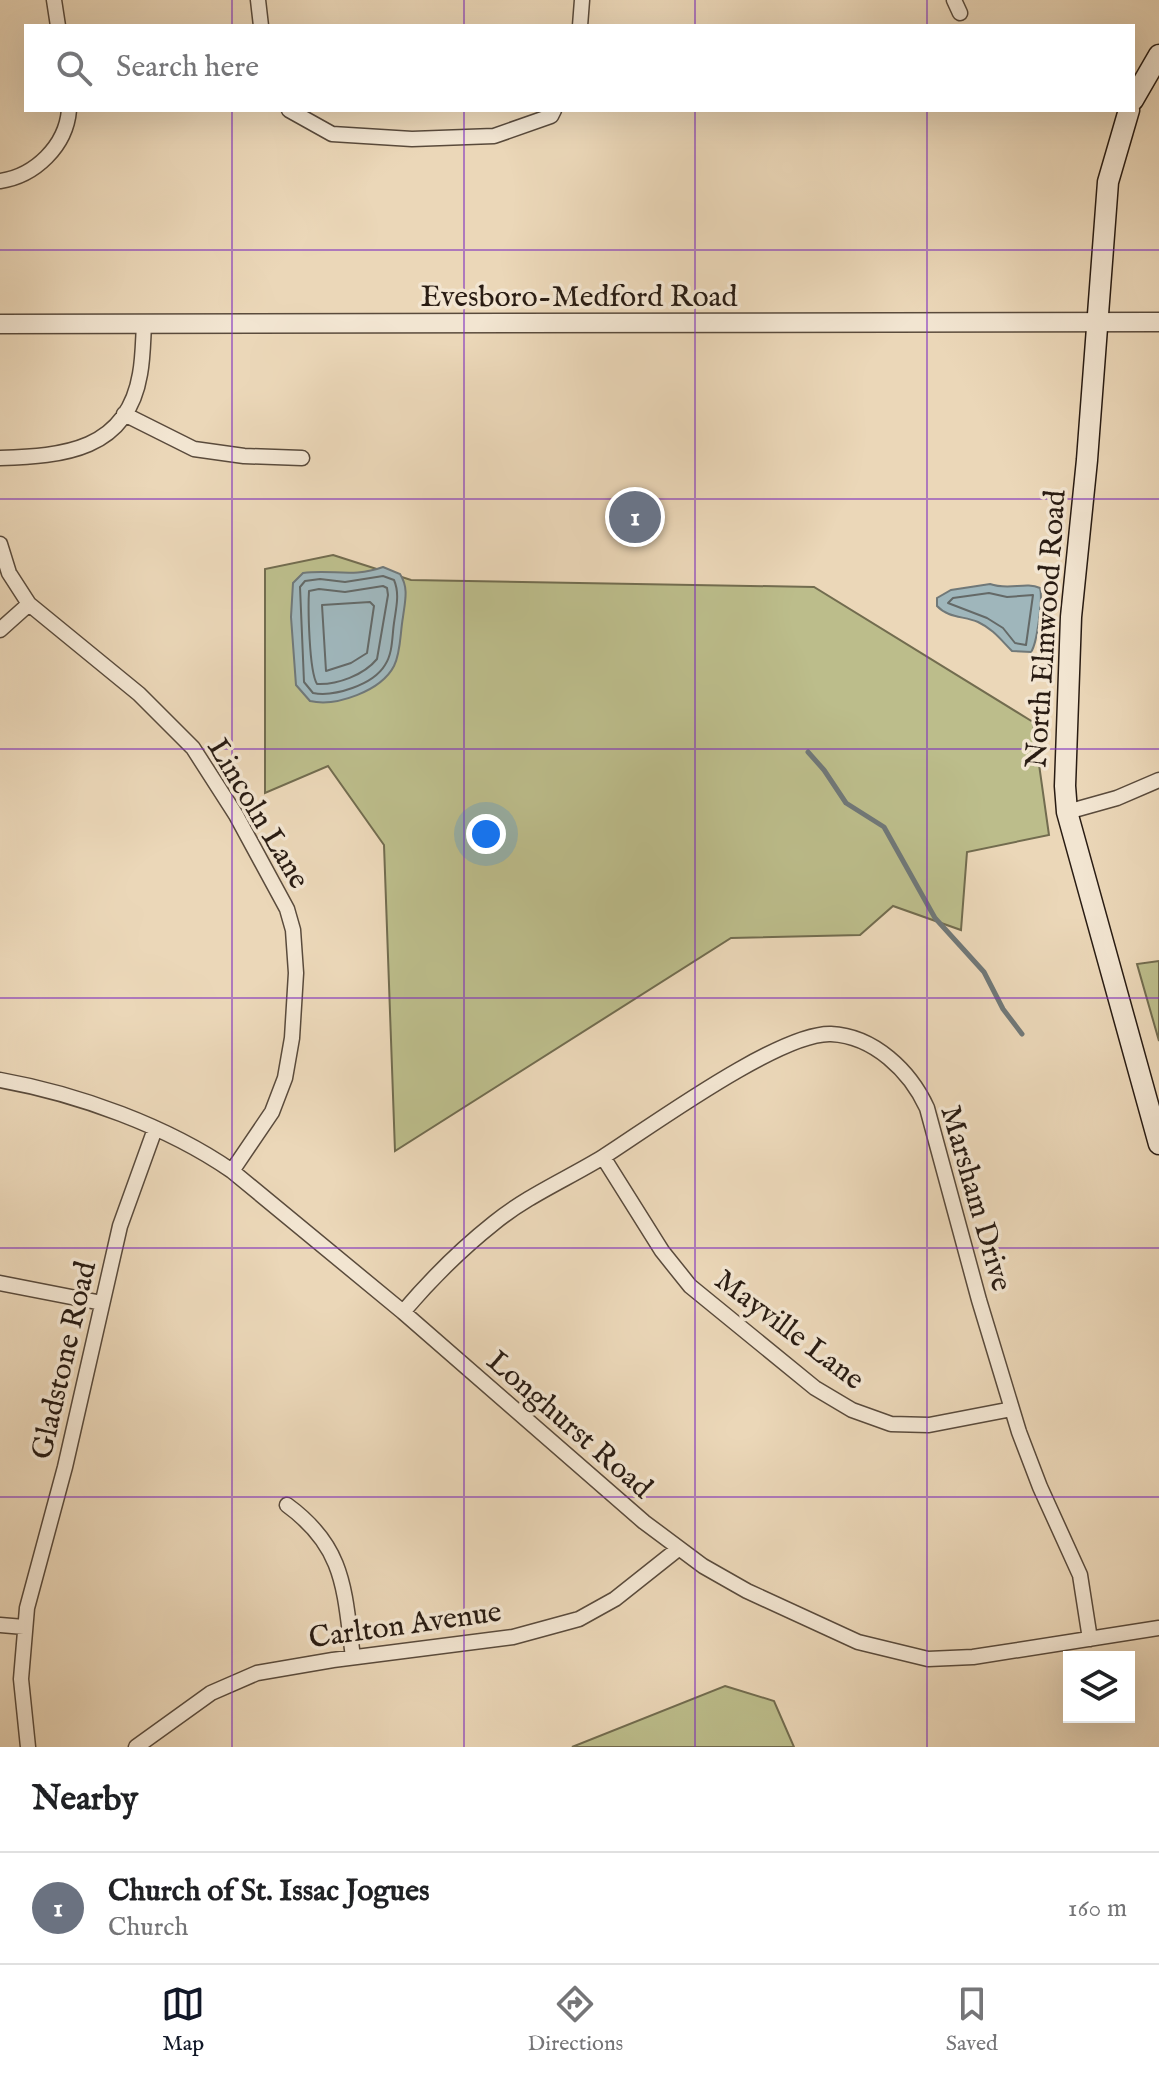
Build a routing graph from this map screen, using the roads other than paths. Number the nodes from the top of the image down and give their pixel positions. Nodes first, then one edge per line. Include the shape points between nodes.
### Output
1 (54, 0) edge
2 (258, 0) edge
3 (582, 0) edge
4 (58, 24) edge
5 (261, 24) edge
6 (580, 24) edge
7 (1159, 55) edge
8 (1135, 97) edge
9 (69, 112) edge
10 (293, 112) edge
11 (553, 112) edge
12 (1128, 112) edge
13 (0, 181) edge
14 (1097, 322) junction
15 (1159, 322) edge
16 (0, 324) edge
17 (144, 324) junction
18 (124, 414) junction
19 (0, 458) edge
20 (302, 458) dead end
21 (0, 544) edge
22 (29, 604) junction
23 (0, 630) edge
24 (1159, 780) edge
25 (1067, 812) junction
26 (0, 1080) edge
27 (155, 1129) junction
28 (1159, 1144) edge
29 (603, 1157) junction
30 (232, 1171) junction
31 (0, 1283) edge
32 (102, 1303) junction
33 (403, 1312) junction
34 (1012, 1409) junction
35 (287, 1505) dead end
36 (678, 1549) junction
37 (0, 1625) edge
38 (24, 1627) junction
39 (1159, 1628) edge
40 (1090, 1639) junction
41 (353, 1657) junction
42 (28, 1747) edge
43 (136, 1747) edge

1 - 4 street
2 - 5 street
3 - 6 street
7 - 8 main road
9 - 13 street via 51,152 23,173
10 - 11 street via 332,134 412,139 494,136
12 - 14 main road, North Elmwood Road via 1108,182
14 - 15 street, Evesboro-Medford Road
14 - 17 street, Evesboro-Medford Road
14 - 25 main road, North Elmwood Road via 1070,629
16 - 17 street, Evesboro-Medford Road
17 - 18 street via 140,374
18 - 19 street via 88,447 48,457
18 - 20 street via 194,449
21 - 22 street, Lincoln Lane via 9,573
22 - 23 street
22 - 30 street, Lincoln Lane via 180,733 236,815 287,909 296,973 285,1078 272,1112
24 - 25 street
25 - 28 main road, North Elmwood Road
26 - 27 street, Longhurst Road via 50,1091
27 - 30 street, Longhurst Road
27 - 32 street, Gladstone Road via 126,1207
29 - 33 street, Marsham Drive via 495,1222 436,1273
29 - 34 street, Mayville Lane via 690,1286 815,1388 852,1410 891,1424 929,1425
29 - 34 street, Marsham Drive via 795,1041 831,1034 881,1053 908,1076 927,1108
30 - 33 street, Longhurst Road
31 - 32 street
32 - 38 street, Gladstone Road
33 - 36 street, Longhurst Road
34 - 40 street, Marsham Drive via 1080,1575
35 - 41 street via 335,1558 345,1590
36 - 40 street, Longhurst Road via 736,1585 823,1627 905,1655 973,1657
36 - 41 street, Carlton Avenue via 615,1599 558,1626 513,1637
37 - 38 street
38 - 42 street, Gladstone Road via 21,1679
39 - 40 street, Longhurst Road
41 - 43 street, Carlton Avenue via 257,1673 234,1682 190,1706

